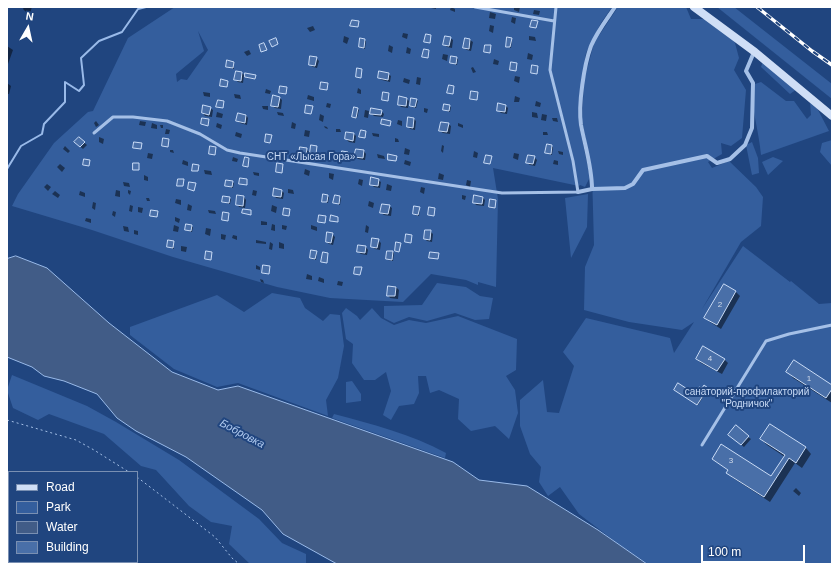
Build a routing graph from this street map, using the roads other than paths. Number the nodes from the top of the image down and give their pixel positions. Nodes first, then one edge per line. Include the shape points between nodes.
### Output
1 (475, 7) edge
2 (556, 7) edge
3 (615, 7) edge
4 (694, 7) edge
5 (554, 21) junction
6 (755, 52) junction
7 (832, 116) edge
8 (94, 133) dead end
9 (592, 189) junction
10 (578, 192) junction
11 (832, 325) edge
12 (702, 445) dead end

1 - 5 lane
2 - 5 lane
3 - 9 street via 591,46 581,98 581,123
4 - 6 main road
5 - 10 lane via 550,70 570,146
6 - 7 main road
6 - 9 street via 746,71 753,83 752,128 745,145 730,158 717,163 706,156 643,170 633,184 625,188
8 - 10 lane via 113,117 167,121 200,134 227,150 240,153 502,193
9 - 10 street
11 - 12 lane via 766,341

